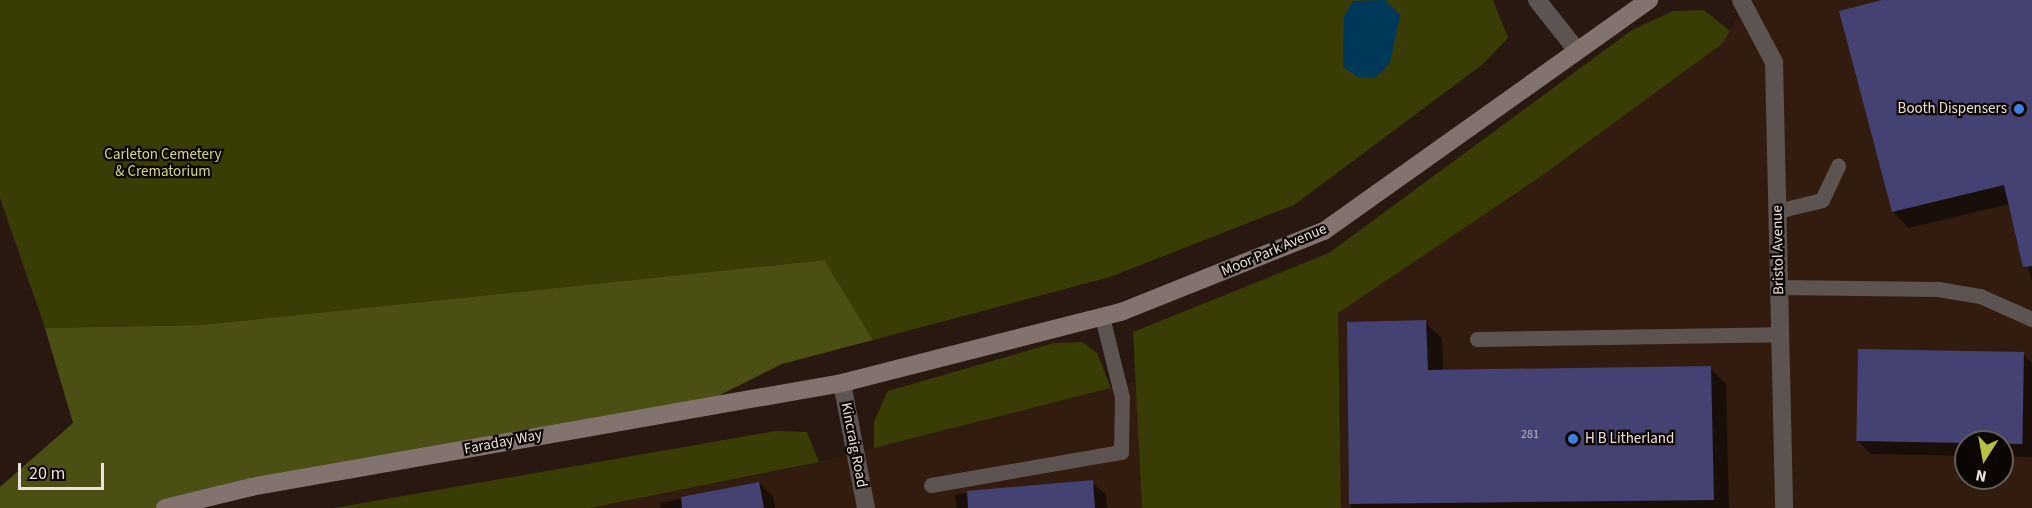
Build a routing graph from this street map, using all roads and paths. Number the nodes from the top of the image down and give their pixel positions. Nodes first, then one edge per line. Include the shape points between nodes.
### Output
1 (1537, 0) edge
2 (1649, 0) edge
3 (1741, 0) edge
4 (1575, 48) junction
5 (1838, 165) dead end
6 (1777, 211) junction
7 (1779, 287) junction
8 (1102, 317) junction
9 (2032, 319) edge
10 (1780, 334) junction
11 (1477, 339) dead end
12 (842, 382) junction
13 (931, 485) dead end
14 (165, 508) edge
15 (866, 508) edge
16 (1784, 508) edge

1 - 4 street
2 - 4 street, Moor Park Avenue
3 - 6 street, Bristol Avenue via 1774,62
4 - 8 street, Moor Park Avenue via 1324,231
5 - 6 lane via 1822,200
6 - 7 street, Bristol Avenue
7 - 9 lane via 1938,289 1980,296
7 - 10 street, Bristol Avenue
8 - 12 street, Moor Park Avenue
8 - 13 lane via 1122,397 1121,452
10 - 11 lane
10 - 16 street, Bristol Avenue
12 - 14 street, Faraday Way via 251,487
12 - 15 street, Kincraig Road

